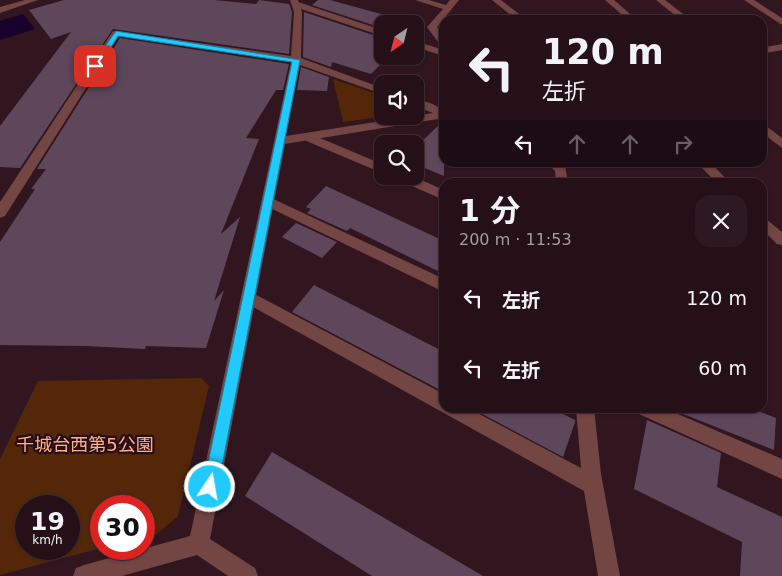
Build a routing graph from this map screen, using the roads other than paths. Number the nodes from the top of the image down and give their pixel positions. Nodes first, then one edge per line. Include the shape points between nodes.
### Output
1 (34, 0) edge
2 (419, 0) edge
3 (455, 0) edge
4 (496, 0) edge
5 (609, 0) edge
6 (660, 0) edge
7 (748, 0) edge
8 (295, 2) edge
9 (448, 8) junction
10 (0, 10) edge
11 (442, 15) edge
12 (516, 15) edge
13 (627, 15) edge
14 (680, 15) edge
15 (439, 19) edge
16 (782, 22) edge
17 (374, 30) edge
18 (439, 37) edge
19 (424, 47) edge
20 (782, 47) edge
21 (767, 50) edge
22 (439, 51) edge
23 (296, 60) junction
24 (374, 87) edge
25 (424, 105) edge
26 (439, 112) edge
27 (439, 115) edge
28 (767, 131) edge
29 (308, 136) junction
30 (281, 141) junction
31 (782, 144) edge
32 (374, 165) edge
33 (558, 167) edge
34 (707, 167) edge
35 (562, 178) edge
36 (718, 178) edge
37 (421, 185) edge
38 (439, 193) edge
39 (269, 202) junction
40 (0, 213) edge
41 (767, 226) edge
42 (782, 240) edge
43 (439, 284) edge
44 (249, 297) junction
45 (439, 401) edge
46 (460, 413) edge
47 (586, 413) edge
48 (656, 413) edge
49 (782, 469) edge
50 (594, 486) junction
51 (199, 544) junction
52 (84, 576) edge
53 (247, 576) edge
54 (608, 576) edge

1 - 10 street
2 - 9 street
3 - 9 street
4 - 12 street
5 - 13 street
6 - 14 street
7 - 16 street
8 - 17 street
8 - 23 street via 298,12
9 - 11 street
15 - 18 street via 432,27
19 - 22 street
20 - 21 street
23 - 24 street
23 - 30 street
23 - 40 street via 116,33
25 - 26 street
27 - 29 street
28 - 31 street
29 - 30 street
29 - 32 street
30 - 39 street
33 - 35 street
34 - 36 street
37 - 38 street
39 - 43 street
39 - 44 street
41 - 42 street
44 - 45 street
44 - 51 street
46 - 50 street
47 - 50 street
48 - 49 street
50 - 54 street
51 - 52 street
51 - 53 street

